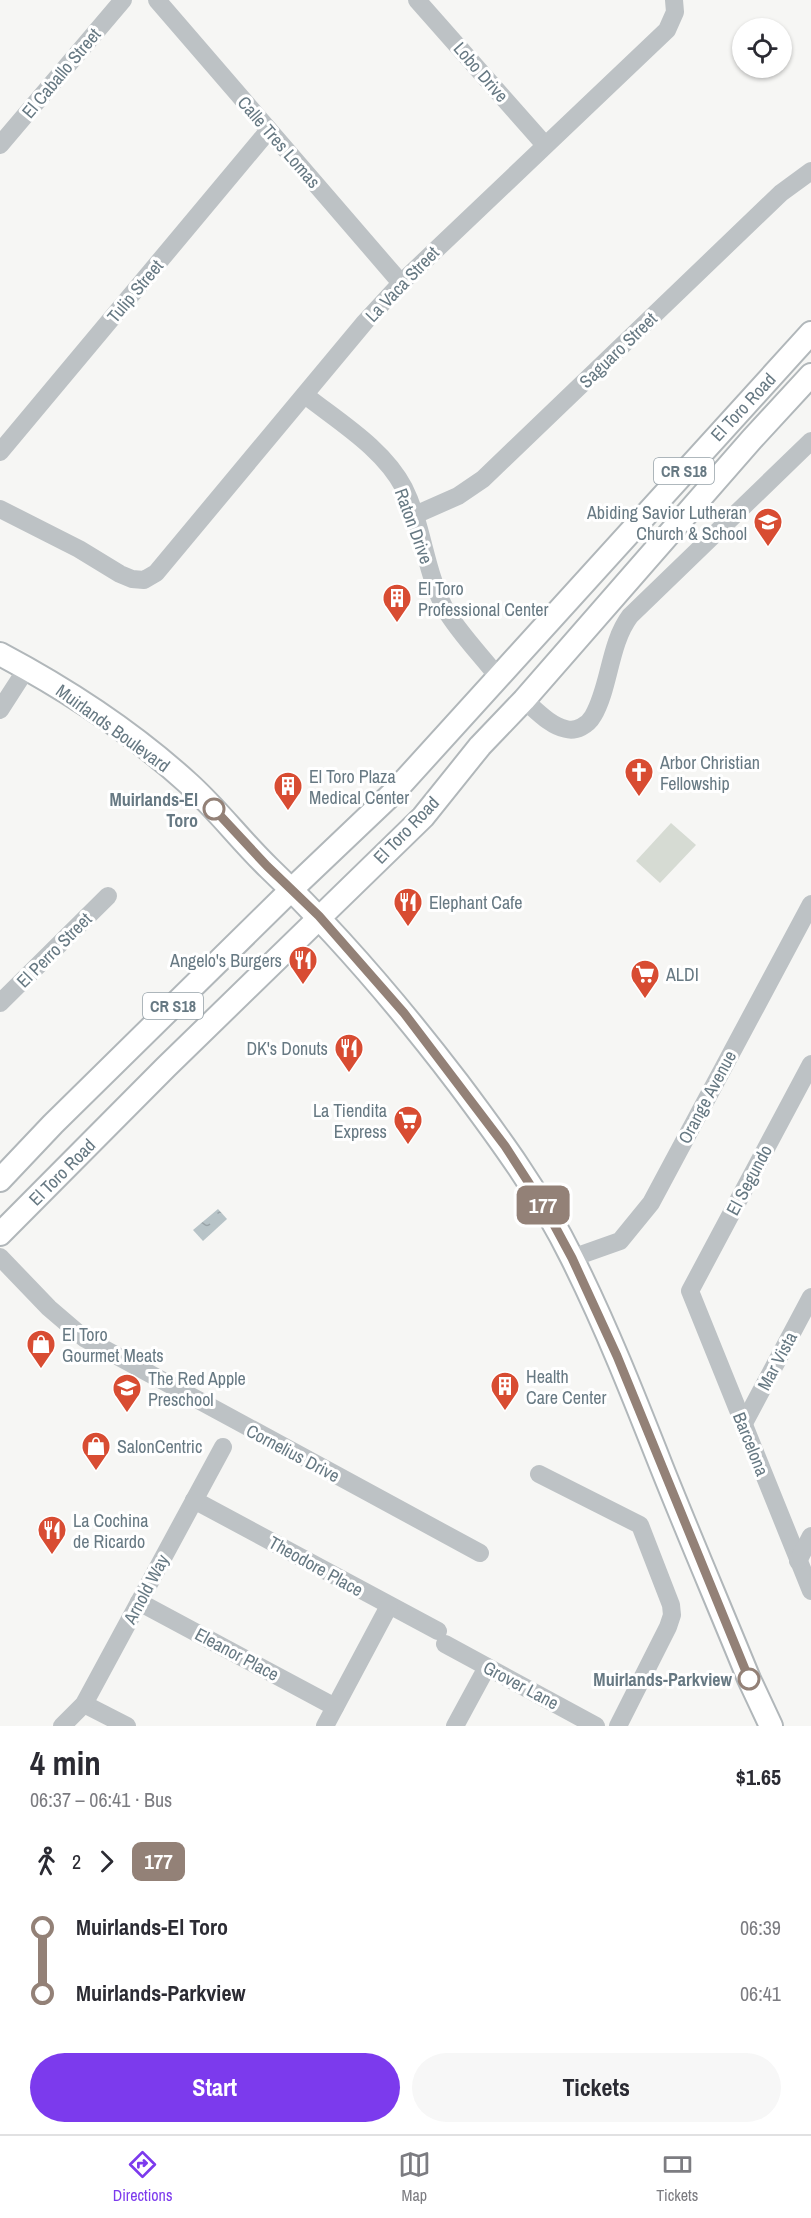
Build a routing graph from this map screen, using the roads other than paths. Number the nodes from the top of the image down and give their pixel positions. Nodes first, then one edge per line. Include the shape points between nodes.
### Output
1 (123, 0) edge
2 (157, 0) edge
3 (417, 0) edge
4 (675, 3) edge
5 (269, 130) junction
6 (0, 145) edge
7 (545, 145) junction
8 (811, 171) edge
9 (401, 283) junction
10 (811, 333) edge
11 (811, 375) edge
12 (304, 395) junction
13 (811, 441) edge
14 (0, 452) edge
15 (0, 509) edge
16 (415, 515) junction
17 (0, 654) edge
18 (27, 668) junction
19 (498, 677) junction
20 (524, 700) junction
21 (0, 710) edge
22 (292, 889) junction
23 (108, 896) dead end
24 (811, 904) edge
25 (319, 916) junction
26 (0, 1003) edge
27 (811, 1064) edge
28 (0, 1180) edge
29 (0, 1234) edge
30 (0, 1257) edge
31 (572, 1258) junction
32 (692, 1297) joint
33 (811, 1297) edge
34 (743, 1425) junction
35 (223, 1447) dead end
36 (538, 1474) dead end
37 (194, 1500) junction
38 (811, 1536) edge
39 (480, 1553) dead end
40 (798, 1561) junction
41 (811, 1591) edge
42 (139, 1602) junction
43 (389, 1606) junction
44 (442, 1638) joint
45 (487, 1667) junction
46 (84, 1704) junction
47 (335, 1707) junction
48 (587, 1724) edge
49 (62, 1726) edge
50 (127, 1726) edge
51 (324, 1726) edge
52 (455, 1726) edge
53 (618, 1726) edge
54 (771, 1726) edge

1 - 6 street, El Caballo Street
2 - 5 street, Calle Tres Lomas
3 - 7 street, Lobo Drive
4 - 7 street, La Vaca Street via 674,18 667,30
5 - 9 street, Calle Tres Lomas
5 - 14 street, Tulip Street
7 - 9 street, La Vaca Street
8 - 16 street, Saguaro Street via 781,193 483,479 458,496
9 - 12 street, La Vaca Street
10 - 19 main road, El Toro Road / CR S18
11 - 20 main road, El Toro Road / CR S18
12 - 15 street, La Vaca Street via 164,565 144,580 120,574
12 - 16 street, Raton Drive via 378,455 403,487
13 - 20 street via 630,616 597,707 587,723 573,730 564,729
16 - 19 street, Raton Drive via 431,574 446,609
17 - 18 main road, Muirlands Boulevard
18 - 21 street
18 - 22 main road, Muirlands Boulevard via 146,748 181,777
19 - 20 main road
19 - 22 main road, El Toro Road / CR S18 via 395,791
20 - 25 main road, El Toro Road / CR S18 via 480,746 423,817
22 - 25 main road, Muirlands Boulevard
22 - 28 main road, El Toro Road / CR S18
23 - 26 street, El Perro Street
24 - 31 street, Orange Avenue via 651,1203 620,1241
25 - 29 main road, El Toro Road / CR S18
25 - 31 main road, Muirlands Boulevard via 404,1013 500,1140
27 - 32 street, El Segundo via 693,1283
30 - 39 street, Cornelius Drive via 84,1338
31 - 54 main road, Muirlands Boulevard via 617,1356
32 - 34 street, Barcelona
33 - 34 street, Mar Vista
34 - 40 street, Barcelona
35 - 37 street, Arnold Way
36 - 53 street via 640,1525 671,1605 668,1627
37 - 42 street, Arnold Way
37 - 43 street, Theodore Place
38 - 40 street
40 - 41 street, Barcelona
42 - 46 street, Arnold Way
42 - 47 street, Eleanor Place
43 - 44 street, Theodore Place
43 - 47 street
44 - 45 street, Grover Lane
45 - 48 street, Grover Lane
45 - 52 street
46 - 49 street, Arnold Way
46 - 50 street
47 - 51 street

